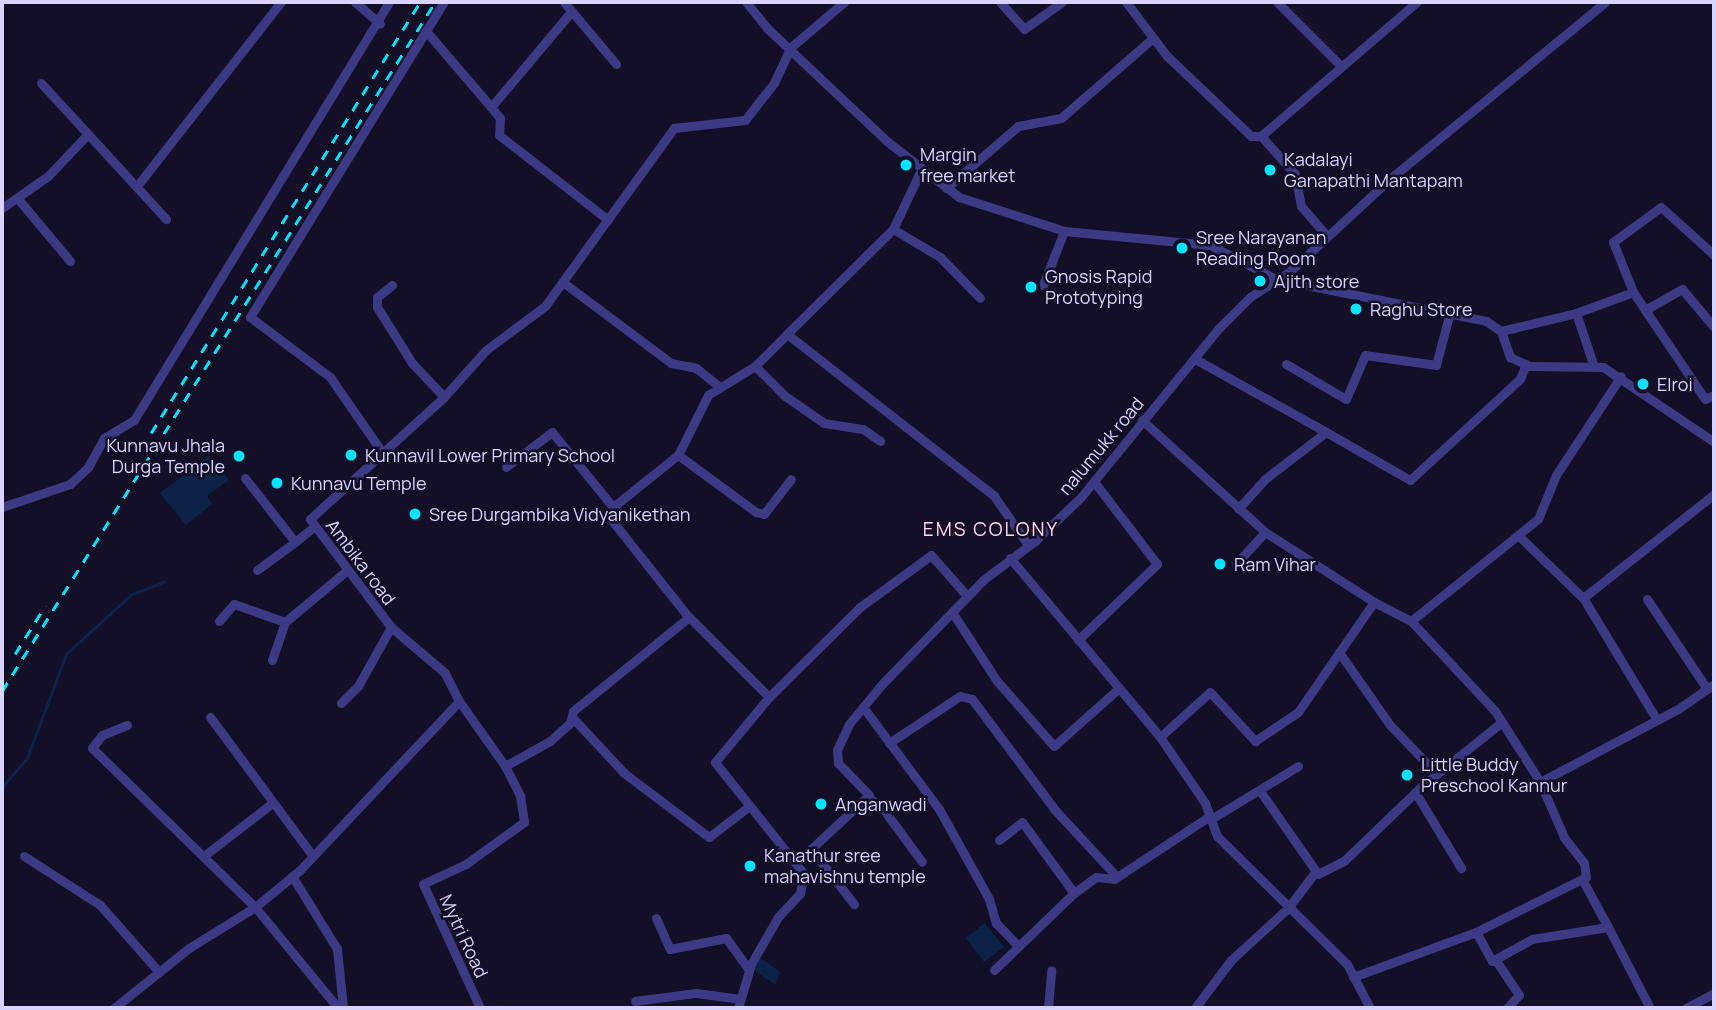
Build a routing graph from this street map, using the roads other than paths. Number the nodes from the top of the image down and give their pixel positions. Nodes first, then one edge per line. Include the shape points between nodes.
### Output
1 (281, 2) edge
2 (355, 2) edge
3 (389, 2) edge
4 (444, 2) edge
5 (565, 2) edge
6 (746, 2) edge
7 (844, 2) edge
8 (1000, 2) edge
9 (1062, 2) edge
10 (1126, 2) edge
11 (1278, 2) edge
12 (1417, 2) edge
13 (1605, 2) edge
14 (569, 13) junction
15 (380, 24) junction
16 (426, 31) junction
17 (1153, 37) junction
18 (791, 47) junction
19 (616, 64) dead end
20 (1342, 66) junction
21 (41, 83) dead end
22 (491, 107) junction
23 (86, 136) junction
24 (1261, 136) junction
25 (921, 170) junction
26 (137, 186) junction
27 (946, 188) junction
28 (18, 199) junction
29 (2, 208) edge
30 (166, 219) dead end
31 (608, 220) junction
32 (893, 229) junction
33 (1064, 231) junction
34 (1327, 236) junction
35 (1714, 255) edge
36 (70, 261) dead end
37 (1276, 279) junction
38 (564, 284) junction
39 (392, 285) dead end
40 (1043, 285) dead end
41 (1633, 292) junction
42 (980, 298) dead end
43 (1645, 310) junction
44 (1450, 312) junction
45 (1576, 313) junction
46 (1714, 327) edge
47 (1501, 331) junction
48 (787, 334) junction
49 (1195, 359) junction
50 (1286, 364) dead end
51 (1526, 364) junction
52 (755, 366) junction
53 (1594, 367) junction
54 (1621, 376) junction
55 (718, 386) junction
56 (1714, 396) edge
57 (444, 397) junction
58 (1142, 420) junction
59 (1326, 432) junction
60 (880, 441) dead end
61 (1714, 442) edge
62 (384, 454) junction
63 (678, 455) junction
64 (506, 467) dead end
65 (245, 478) dead end
66 (791, 479) dead end
67 (1095, 483) junction
68 (1714, 494) edge
69 (2, 507) edge
70 (612, 507) junction
71 (1238, 509) junction
72 (315, 526) junction
73 (1265, 532) junction
74 (1520, 537) junction
75 (295, 542) junction
76 (1028, 545) junction
77 (1010, 558) junction
78 (1236, 564) dead end
79 (257, 570) dead end
80 (346, 571) junction
81 (967, 596) junction
82 (1583, 598) junction
83 (1647, 599) dead end
84 (1374, 601) junction
85 (952, 612) junction
86 (689, 617) junction
87 (219, 621) dead end
88 (1411, 621) junction
89 (285, 622) junction
90 (391, 627) junction
91 (1078, 640) junction
92 (1339, 652) junction
93 (272, 660) dead end
94 (1711, 687) edge
95 (1119, 688) junction
96 (769, 697) junction
97 (459, 701) junction
98 (341, 704) dead end
99 (863, 707) junction
100 (210, 717) dead end
101 (572, 717) junction
102 (1657, 720) junction
103 (1503, 722) junction
104 (127, 725) dead end
105 (1160, 737) junction
106 (889, 743) junction
107 (505, 766) junction
108 (1298, 766) dead end
109 (1437, 774) junction
110 (1541, 782) junction
111 (1260, 791) junction
112 (1415, 792) junction
113 (867, 797) junction
114 (271, 804) junction
115 (748, 807) junction
116 (1210, 817) junction
117 (999, 840) dead end
118 (811, 849) junction
119 (205, 855) junction
120 (24, 856) dead end
121 (313, 856) junction
122 (797, 862) junction
123 (922, 862) dead end
124 (1461, 868) dead end
125 (1316, 871) junction
126 (292, 876) junction
127 (1117, 877) junction
128 (1583, 881) junction
129 (1074, 892) junction
130 (854, 904) dead end
131 (255, 907) junction
132 (1288, 908) junction
133 (656, 918) dead end
134 (1608, 927) junction
135 (1476, 932) junction
136 (1017, 944) junction
137 (1495, 959) junction
138 (749, 970) junction
139 (994, 970) dead end
140 (1051, 970) dead end
141 (159, 972) junction
142 (1353, 977) junction
143 (1714, 993) edge
144 (635, 1001) dead end
145 (740, 1004) edge
146 (114, 1008) edge
147 (338, 1008) edge
148 (343, 1008) edge
149 (480, 1008) edge
150 (1048, 1008) edge
151 (1195, 1008) edge
152 (1370, 1008) edge
153 (1507, 1008) edge
154 (1650, 1008) edge
155 (1686, 1008) edge

1 - 26 street
2 - 15 street
3 - 15 street
4 - 16 street
5 - 14 street
6 - 18 street
7 - 18 street
8 - 9 street via 1024,29
10 - 17 street
11 - 20 street
12 - 20 street
13 - 34 street, nalumukk road via 1445,132
14 - 19 street
14 - 22 street
15 - 69 street via 322,105 134,420 104,438 88,467 69,484
16 - 22 street
16 - 62 street via 250,317 330,377
17 - 24 street via 1219,107 1251,136
17 - 27 street via 1061,118 1018,126
18 - 25 street
18 - 31 street, Ambika road via 774,83 745,120 674,128
20 - 24 street
21 - 23 street
22 - 31 street via 500,118 499,135
23 - 26 street
23 - 28 street
24 - 34 street via 1295,174 1301,206
25 - 27 street
25 - 32 street
26 - 30 street
27 - 33 street via 959,197
28 - 29 street
28 - 36 street
31 - 38 street, Ambika road
32 - 42 street via 940,257
32 - 48 street
33 - 37 street via 1210,245
33 - 40 street
34 - 37 street, nalumukk road
35 - 41 street via 1661,207 1613,242
37 - 44 street
37 - 49 street, nalumukk road via 1219,327
38 - 55 street via 671,363 696,368
38 - 57 street, Ambika road via 545,306 485,350
39 - 57 street via 374,302 405,354
41 - 43 street
41 - 45 street
43 - 46 street via 1682,289
43 - 56 street via 1705,399
44 - 47 street via 1486,321
44 - 50 street via 1436,365 1365,355 1346,399
45 - 47 street
45 - 53 street
47 - 51 street via 1510,357
48 - 52 street
48 - 76 street via 994,496
49 - 58 street, nalumukk road
49 - 59 street
51 - 53 street
51 - 59 street via 1521,379 1410,480
52 - 55 street
52 - 60 street via 785,396 824,422 863,429
53 - 54 street
54 - 61 street
54 - 74 street via 1556,475 1538,519
55 - 63 street via 708,395
57 - 62 street, Ambika road
58 - 67 street, nalumukk road
58 - 71 street
59 - 71 street via 1265,479
62 - 72 street, Ambika road via 310,519
63 - 66 street via 756,512 764,513
63 - 70 street
64 - 70 street via 552,432
65 - 75 street
67 - 76 street, nalumukk road
67 - 91 street via 1157,564
68 - 82 street
70 - 86 street via 610,518
71 - 73 street
72 - 75 street
72 - 80 street, Ambika road
73 - 78 street
73 - 84 street
74 - 82 street
74 - 88 street
75 - 79 street
76 - 77 street, nalumukk road
77 - 81 street, nalumukk road
77 - 91 street
80 - 89 street
80 - 90 street, Ambika road
81 - 85 street, nalumukk road
81 - 96 street via 931,555 860,607
82 - 102 street
83 - 94 street
84 - 88 street
84 - 92 street
85 - 95 street via 997,681 1054,746
85 - 99 street, nalumukk road
86 - 96 street
86 - 101 street via 573,711
87 - 89 street via 234,604
88 - 103 street
89 - 93 street
90 - 97 street, Ambika road via 445,673
90 - 98 street via 358,686
91 - 95 street
92 - 105 street via 1298,712 1255,741 1210,692
92 - 109 street via 1390,725
94 - 102 street
95 - 105 street
96 - 115 street via 716,762
97 - 107 street, Mytri Road
97 - 121 street
99 - 106 street
99 - 113 street, nalumukk road via 837,750 838,763
100 - 114 street
101 - 107 street via 550,741
101 - 115 street via 624,773 709,837
102 - 110 street
103 - 109 street
103 - 110 street
104 - 119 street via 102,735 92,748
105 - 116 street
106 - 127 street via 960,696 972,699 1060,817
106 - 136 street via 939,810 989,899 996,923
107 - 149 street, Mytri Road via 520,796 524,822 466,864 423,884
108 - 111 street
109 - 112 street
110 - 128 street via 1564,837 1587,869
111 - 116 street
111 - 125 street
112 - 124 street
112 - 125 street via 1345,860
113 - 118 street
113 - 123 street, nalumukk road via 881,806
114 - 119 street
114 - 121 street
115 - 122 street
116 - 127 street
116 - 132 street via 1217,836
117 - 129 street via 1022,822
118 - 122 street
118 - 130 street
119 - 131 street
120 - 141 street via 100,905
121 - 126 street
122 - 138 street via 804,874 800,893 778,917
125 - 132 street
126 - 131 street
126 - 148 street via 337,950
127 - 129 street via 1096,877
128 - 134 street
128 - 135 street
129 - 136 street
131 - 141 street
131 - 147 street
132 - 142 street via 1347,964
132 - 151 street via 1231,960
133 - 138 street via 670,949 726,938
134 - 137 street via 1532,939
134 - 154 street
135 - 137 street
135 - 142 street
136 - 139 street via 1014,953
137 - 153 street via 1518,995
138 - 145 street
140 - 150 street
141 - 146 street
142 - 152 street
143 - 155 street
144 - 145 street via 696,993

